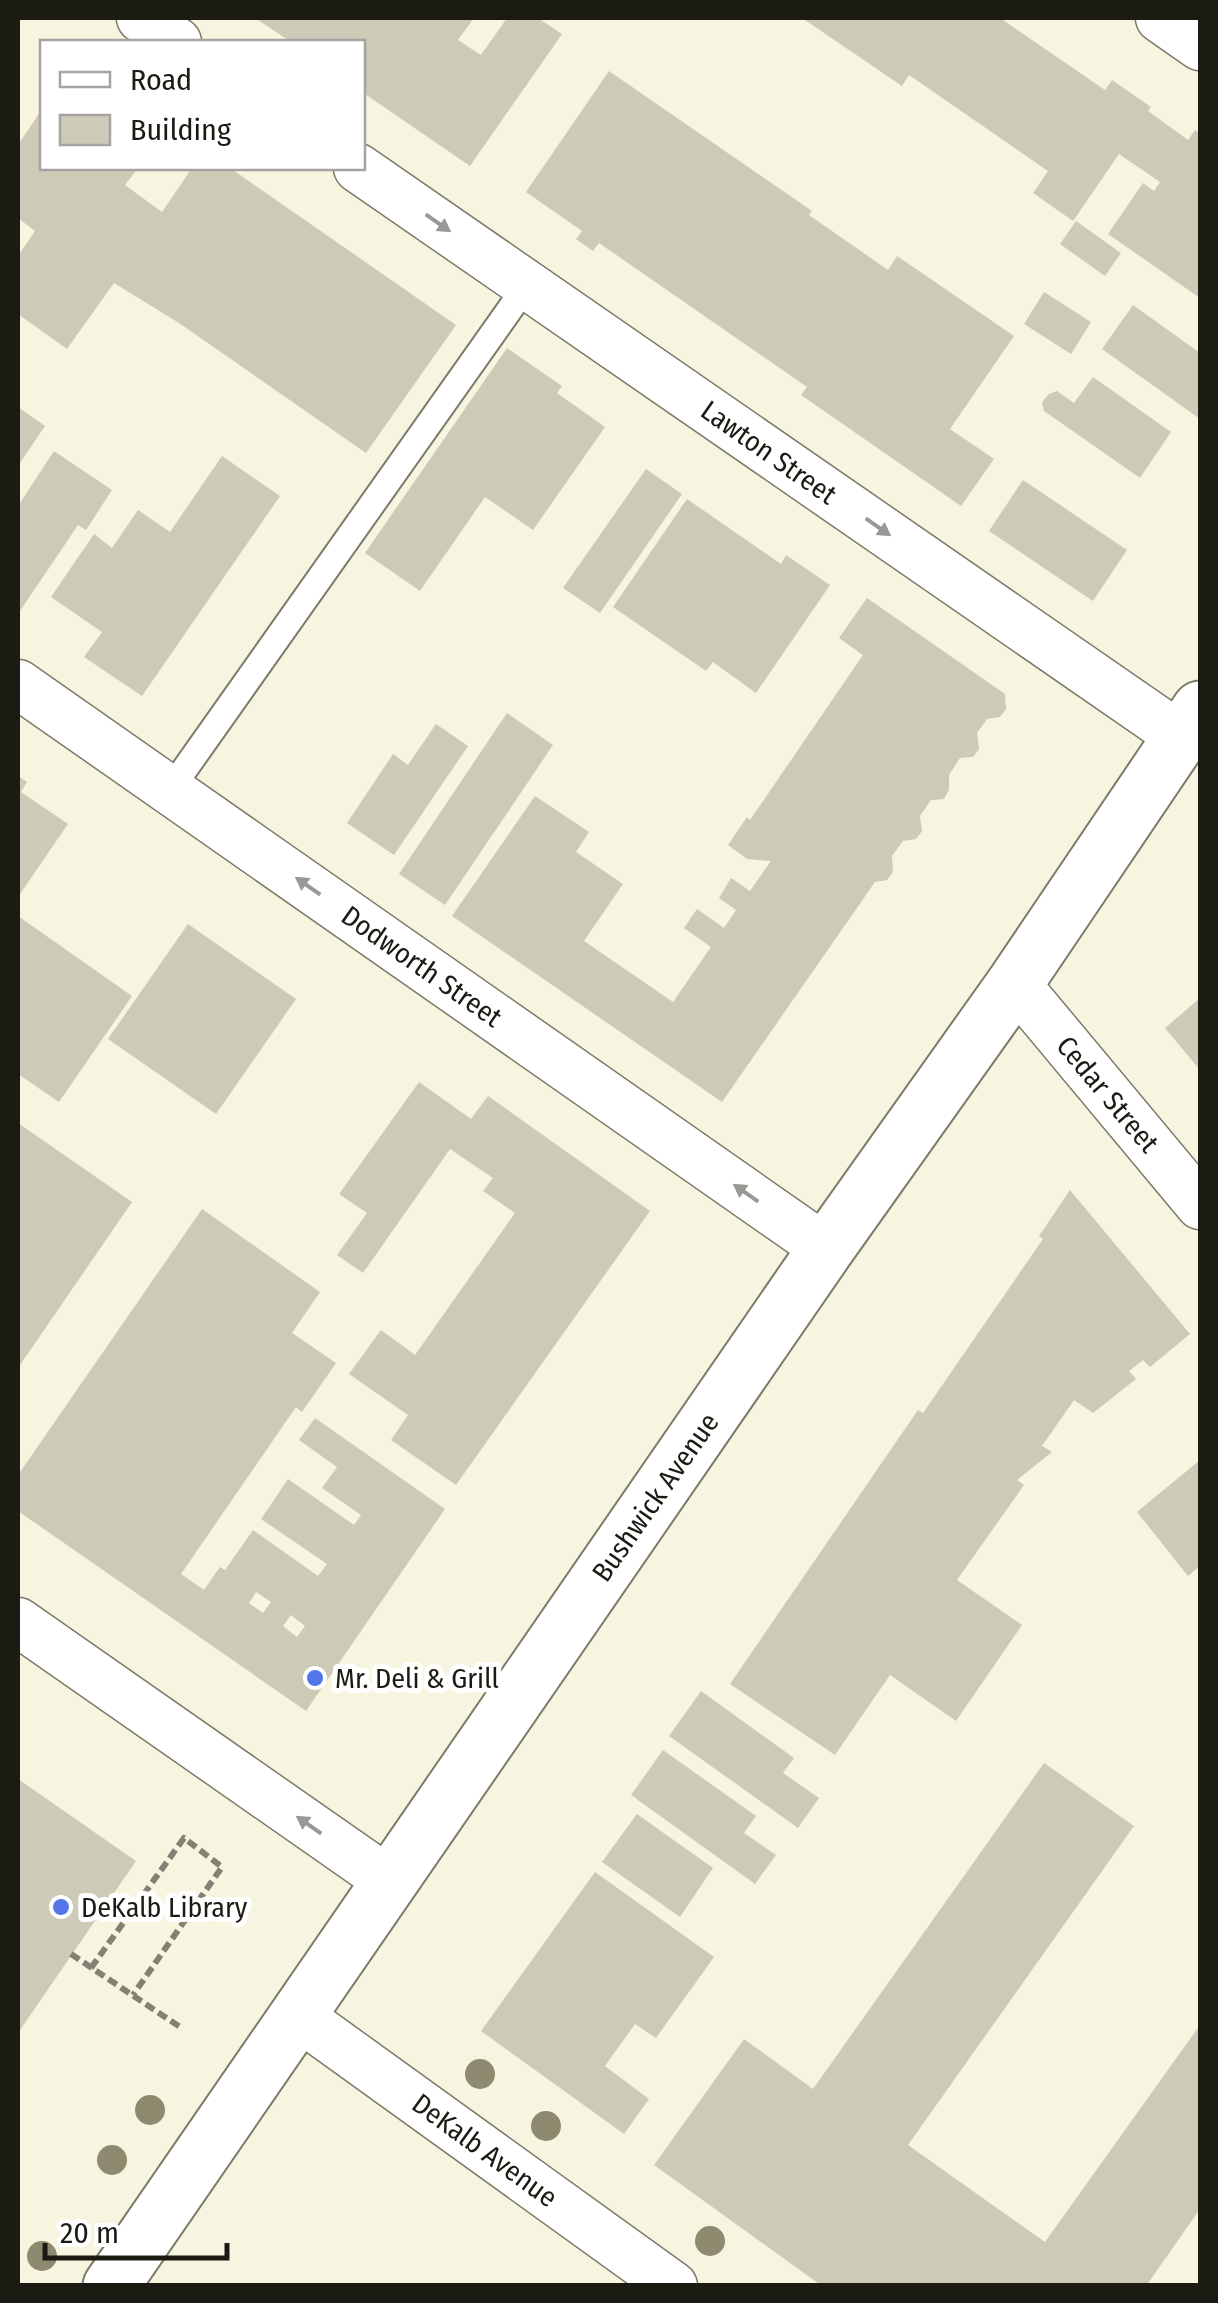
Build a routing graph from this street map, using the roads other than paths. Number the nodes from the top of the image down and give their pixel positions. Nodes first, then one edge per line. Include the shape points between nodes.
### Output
1 (141, 18) edge
2 (1160, 18) edge
3 (174, 40) edge
4 (1200, 46) edge
5 (361, 170) edge
6 (527, 284) junction
7 (18, 684) edge
8 (1190, 723) edge
9 (170, 790) junction
10 (1015, 984) junction
11 (1200, 1206) edge
12 (826, 1249) junction
13 (18, 1622) edge
14 (389, 1881) junction
15 (297, 2015) junction
16 (111, 2286) edge
17 (674, 2286) edge

1 - 3 street
2 - 4 street
5 -> 6 street, Lawton Street
6 -> 8 street, Lawton Street
6 - 9 lane
7 - 9 street, Dodworth Street
8 - 10 main road, Bushwick Avenue
12 -> 9 street, Dodworth Street
10 - 11 street, Cedar Street
10 - 12 main road, Bushwick Avenue
12 - 14 main road, Bushwick Avenue
14 -> 13 street
14 - 15 main road, Bushwick Avenue
15 - 16 main road, Bushwick Avenue
15 - 17 street, DeKalb Avenue

